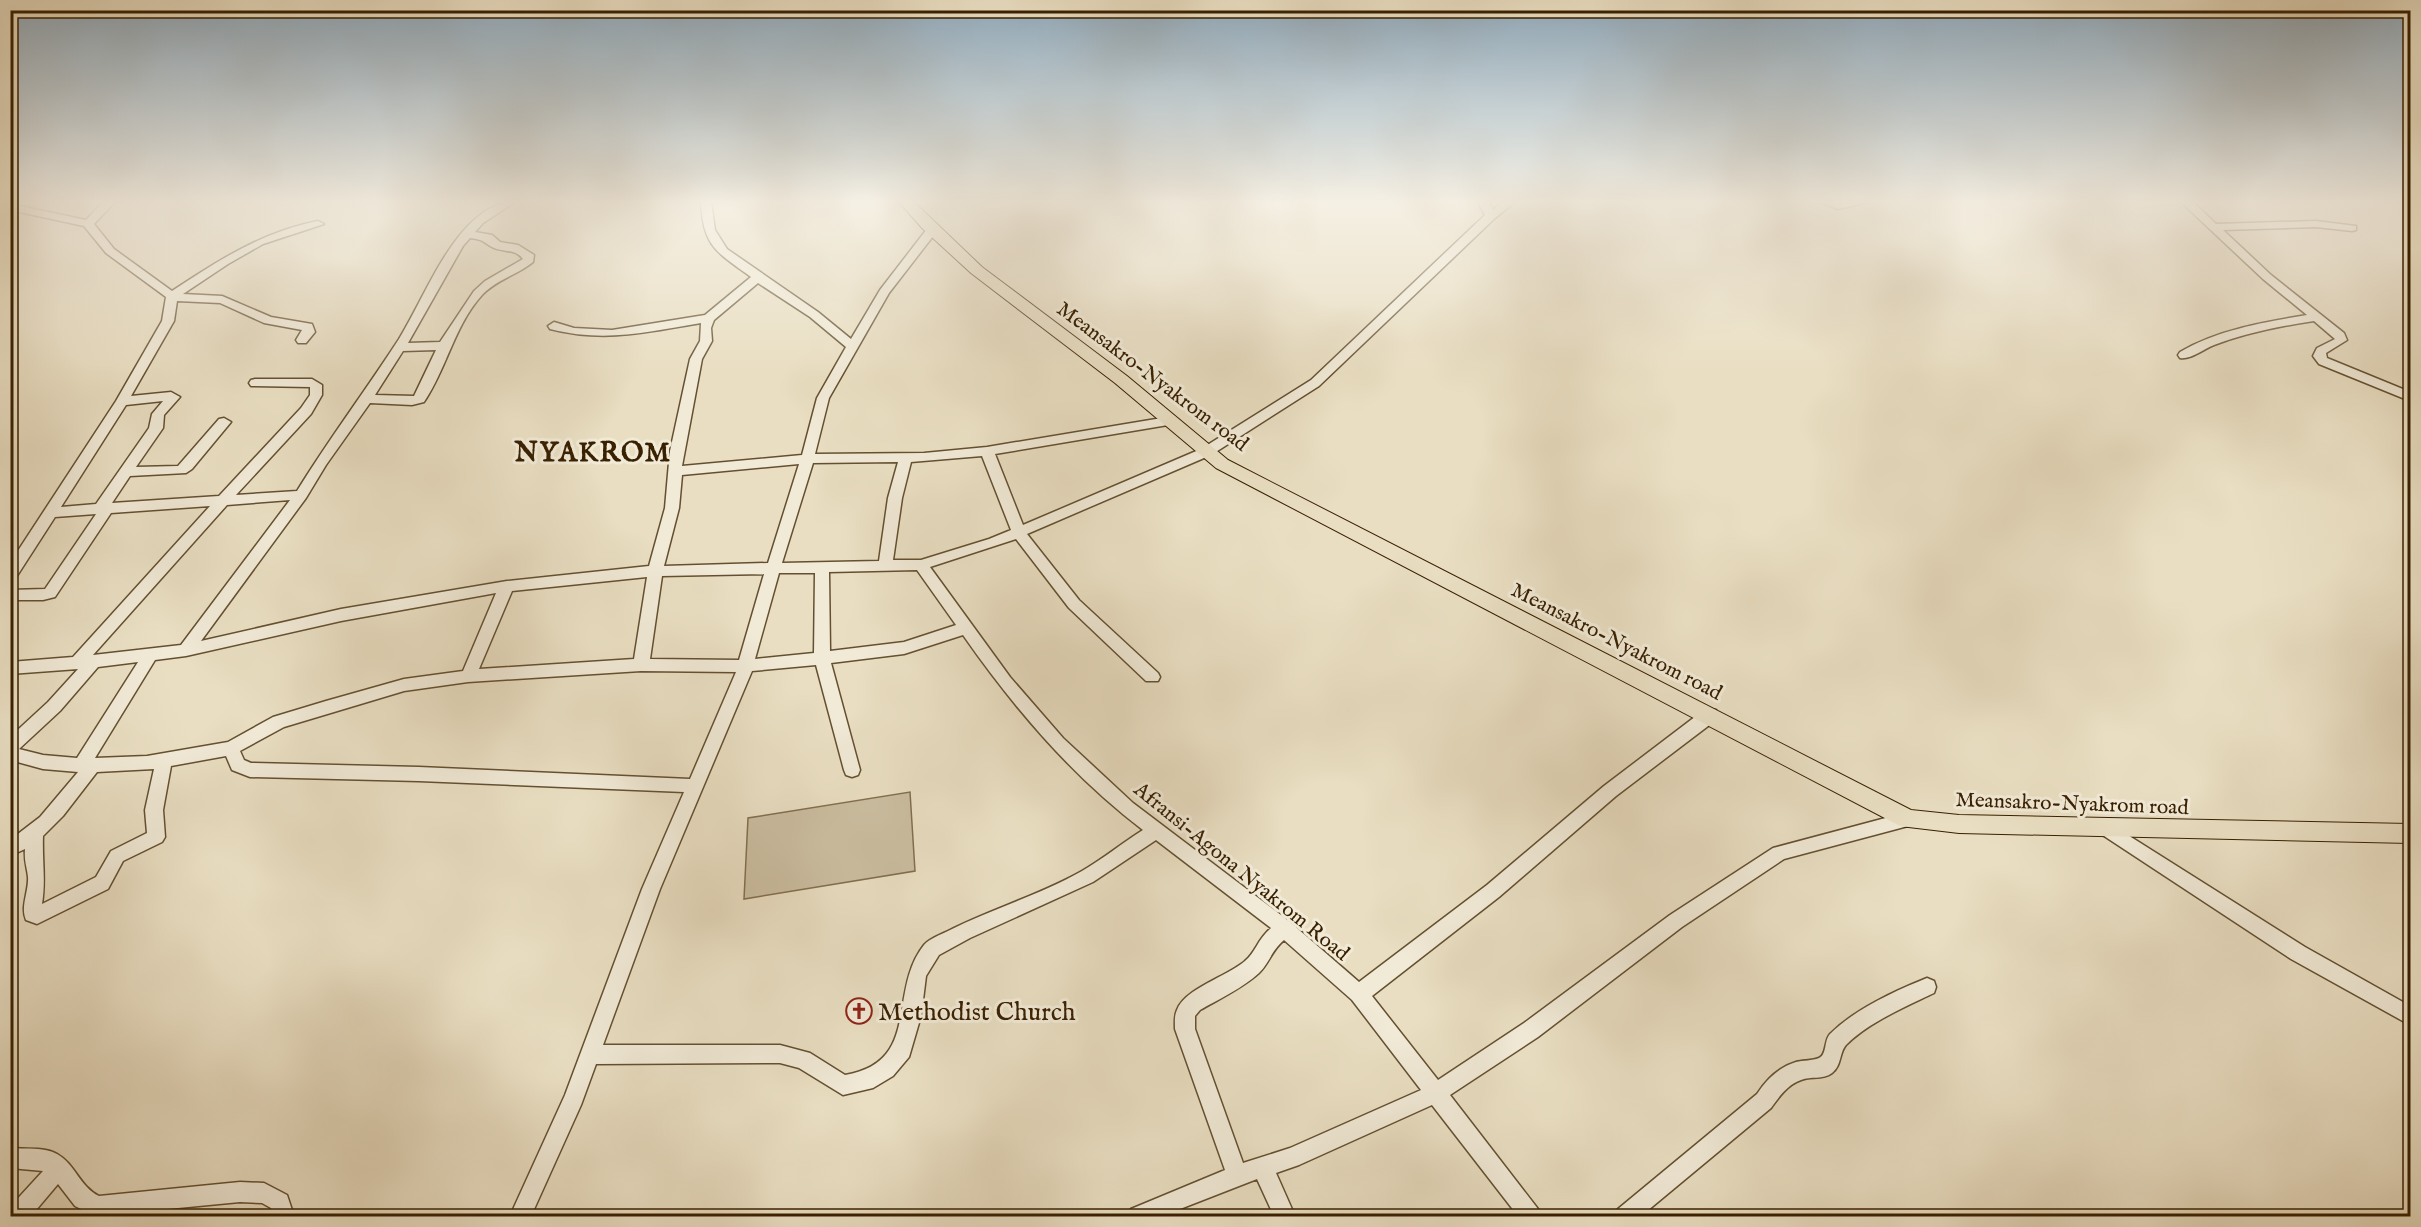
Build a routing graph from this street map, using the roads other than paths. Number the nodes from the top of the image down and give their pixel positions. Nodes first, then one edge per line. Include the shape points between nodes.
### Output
1 (121, 259) edge
2 (230, 259) edge
3 (450, 259) edge
4 (529, 259) edge
5 (733, 259) edge
6 (907, 259) edge
7 (964, 259) edge
8 (1447, 259) edge
9 (2246, 259) edge
10 (757, 278) junction
11 (172, 297) junction
12 (2317, 317) junction
13 (709, 318) junction
14 (554, 326) dead end
15 (302, 340) dead end
16 (444, 346) junction
17 (400, 347) junction
18 (853, 347) junction
19 (2184, 355) dead end
20 (255, 383) dead end
21 (2410, 397) edge
22 (366, 399) junction
23 (122, 401) junction
24 (224, 422) dead end
25 (1168, 422) junction
26 (987, 450) junction
27 (1206, 452) junction
28 (906, 457) junction
29 (806, 459) junction
30 (675, 471) junction
31 (125, 472) junction
32 (301, 495) junction
33 (223, 500) junction
34 (104, 508) junction
35 (52, 512) junction
36 (1019, 533) junction
37 (921, 565) junction
38 (885, 566) junction
39 (822, 568) junction
40 (772, 569) junction
41 (655, 571) junction
42 (10, 575) edge
43 (507, 586) junction
44 (10, 595) edge
45 (965, 628) junction
46 (186, 650) junction
47 (150, 656) junction
48 (822, 658) junction
49 (93, 662) junction
50 (76, 664) junction
51 (641, 665) junction
52 (746, 666) junction
53 (10, 668) edge
54 (468, 676) junction
55 (1152, 677) dead end
56 (1710, 715) junction
57 (10, 747) edge
58 (231, 749) junction
59 (10, 753) edge
60 (164, 760) junction
61 (88, 764) junction
62 (852, 770) dead end
63 (695, 786) junction
64 (1908, 819) junction
65 (2104, 827) junction
66 (1156, 830) junction
67 (35, 833) junction
68 (2410, 834) edge
69 (10, 849) edge
70 (1284, 928) junction
71 (1927, 987) dead end
72 (1359, 994) junction
73 (2410, 1016) edge
74 (590, 1054) junction
75 (1436, 1093) junction
76 (10, 1158) edge
77 (1262, 1167) junction
78 (59, 1168) junction
79 (1237, 1175) junction
80 (17, 1216) edge
81 (283, 1216) edge
82 (520, 1216) edge
83 (1138, 1216) edge
84 (1285, 1216) edge
85 (1531, 1216) edge
86 (1625, 1216) edge

1 - 11 street
2 - 11 street
3 - 17 street
4 - 16 street via 482,289
5 - 10 street
6 - 18 street
7 - 25 main road, Meansakro-Nyakrom road via 1108,369
8 - 27 street via 1315,382
9 - 12 street
10 - 13 street
10 - 18 street
11 - 15 street via 222,300 268,320 308,327 309,332
11 - 23 street via 168,321
12 - 19 street via 2250,331 2198,346
12 - 21 street via 2341,340 2321,351 2323,361
13 - 14 street via 614,335
13 - 30 street via 706,341 696,359
16 - 17 street
16 - 22 street via 419,399
17 - 22 street
18 - 29 street via 823,398
20 - 33 street via 312,383 316,385 316,395 306,411
22 - 32 street
23 - 31 street via 174,397 158,414 156,428
23 - 35 street
24 - 31 street via 181,470
25 - 26 street
25 - 27 main road, Meansakro-Nyakrom road
26 - 28 street
26 - 36 street
27 - 36 street
27 - 56 main road, Meansakro-Nyakrom road via 1347,530
28 - 29 street
28 - 38 street via 895,498
29 - 30 street
29 - 40 street
30 - 41 street via 672,508
31 - 34 street
32 - 33 street
32 - 46 street
33 - 34 street
33 - 50 street
34 - 35 street
34 - 44 street via 50,593
35 - 42 street
36 - 37 street
36 - 55 street via 1074,604
37 - 38 street
37 - 45 street, Afransi-Agona Nyakrom Road
38 - 39 street
39 - 40 street
39 - 48 street
40 - 41 street
40 - 52 street
41 - 43 street
41 - 51 street
43 - 46 street via 341,615
43 - 54 street
45 - 48 street via 904,648
45 - 66 street, Afransi-Agona Nyakrom Road via 1057,743
46 - 47 street
47 - 49 street
47 - 61 street
48 - 52 street
48 - 62 street
49 - 50 street
49 - 57 street via 43,720
50 - 53 street
51 - 52 street
51 - 54 street
52 - 63 street
54 - 58 street via 404,685 326,706 279,722
56 - 64 main road, Meansakro-Nyakrom road
56 - 72 street
58 - 60 street
58 - 63 street via 238,765 250,770
59 - 61 street via 22,758
60 - 61 street
60 - 67 street via 154,810 156,837 117,856 102,883 37,916 32,914 37,877 33,864
61 - 67 street via 53,816
63 - 74 street via 651,889
64 - 65 main road, Meansakro-Nyakrom road
64 - 75 street via 1779,853 1676,921 1531,1030
65 - 68 main road, Meansakro-Nyakrom road
65 - 73 street via 2298,952
66 - 70 street, Afransi-Agona Nyakrom Road
66 - 74 street via 1087,877 932,949 917,974 902,1050 886,1070 866,1081 843,1085 804,1060 780,1054
67 - 69 street
70 - 72 street, Afransi-Agona Nyakrom Road
70 - 79 street via 1265,945 1250,969 1193,1004 1185,1014 1185,1029
71 - 86 street via 1857,1023 1835,1042 1832,1059 1824,1067 1797,1071 1774,1086 1764,1101
72 - 75 street, Afransi-Agona Nyakrom Road
74 - 82 street
75 - 77 street via 1292,1158
75 - 85 street, Afransi-Agona Nyakrom Road
76 - 78 street via 50,1161
77 - 79 street
77 - 84 street
78 - 80 street
78 - 81 street via 82,1199 98,1207 240,1192 264,1193 280,1202
79 - 83 street

